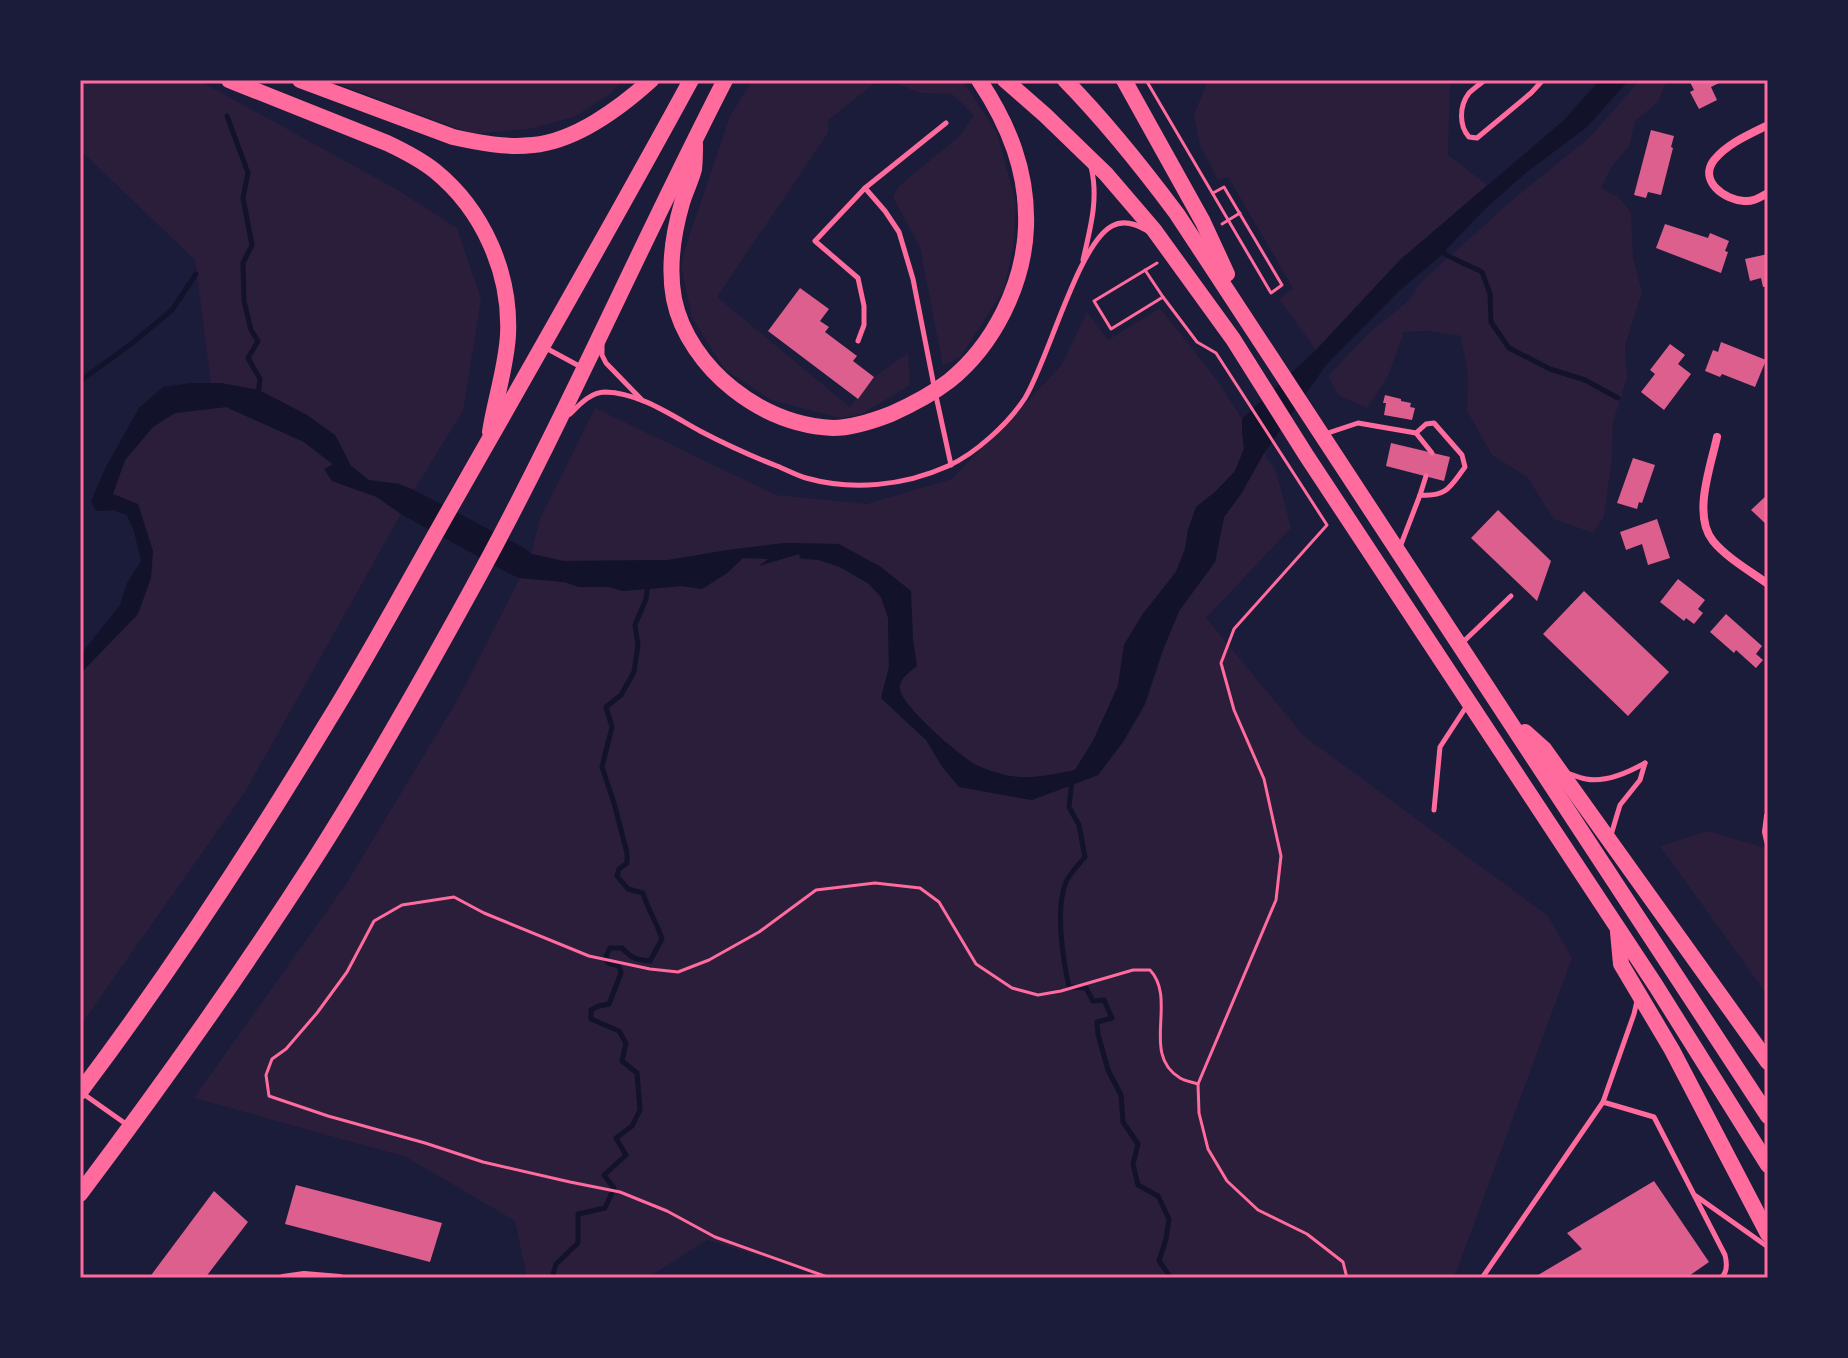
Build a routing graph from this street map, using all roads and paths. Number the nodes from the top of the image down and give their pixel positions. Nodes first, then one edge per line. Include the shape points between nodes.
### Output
1 (229, 80) edge
2 (300, 80) edge
3 (651, 80) edge
4 (691, 80) edge
5 (725, 80) edge
6 (979, 80) edge
7 (1005, 80) edge
8 (1065, 80) edge
9 (1124, 80) edge
10 (1146, 80) edge
11 (1485, 80) edge
12 (1543, 80) edge
13 (946, 123) dead end
14 (1768, 125) edge
15 (696, 136) junction
16 (1088, 156) junction
17 (865, 188) junction
18 (1213, 193) junction
19 (1768, 193) edge
20 (1160, 239) junction
21 (1082, 265) junction
22 (1163, 297) junction
23 (1250, 323) junction
24 (602, 329) junction
25 (858, 341) dead end
26 (543, 346) junction
27 (583, 368) junction
28 (641, 399) junction
29 (554, 429) junction
30 (1416, 433) junction
31 (1323, 435) junction
32 (1717, 437) dead end
33 (489, 441) junction
34 (1432, 453) dead end
35 (951, 465) junction
36 (1426, 476) dead end
37 (1420, 495) junction
38 (1398, 552) junction
39 (1768, 584) edge
40 (1511, 596) dead end
41 (1460, 644) junction
42 (1469, 704) junction
43 (1505, 715) junction
44 (1558, 770) junction
45 (1434, 810) dead end
46 (1768, 816) edge
47 (1609, 840) junction
48 (1768, 841) edge
49 (1618, 931) junction
50 (1638, 992) junction
51 (1768, 1062) edge
52 (1198, 1084) junction
53 (80, 1092) edge
54 (1603, 1102) junction
55 (1768, 1116) edge
56 (130, 1127) junction
57 (1768, 1165) edge
58 (80, 1194) edge
59 (1695, 1195) junction
60 (1768, 1234) edge
61 (1768, 1247) edge
62 (1722, 1277) edge
63 (283, 1278) edge
64 (340, 1278) edge
65 (830, 1278) edge
66 (1347, 1278) edge
67 (1482, 1278) edge

1 - 33 highway via 411,154 436,172 476,217 500,269 507,301 504,359
2 - 3 highway via 453,137 505,146 536,145 570,134 602,119
4 - 26 highway
5 - 15 highway
6 - 15 highway via 1006,127 1021,168 1026,227 1020,270 995,327 963,368 936,390 870,422 835,428 771,414 719,378 694,347 675,302 671,264 694,168
7 - 16 highway
8 - 23 highway via 1145,170
9 - 23 highway via 1203,222
10 - 18 path
11 - 12 lane via 1463,104 1462,130 1469,137 1477,138
13 - 17 lane
14 - 19 street via 1736,142 1710,167 1712,185 1721,194 1754,201
15 - 24 highway
16 - 20 highway
16 - 21 lane via 1095,204
17 - 25 lane via 815,241 858,278 864,306
17 - 35 lane via 899,232
18 - 18 path via 1224,187 1282,285 1271,293
20 - 21 lane via 1140,226 1112,226
20 - 42 highway via 1233,339
21 - 35 lane via 1025,398 981,445
22 - 22 path via 1111,329 1094,301 1145,270
22 - 52 path via 1197,342 1216,353 1327,525 1234,629 1221,663 1234,710 1264,779 1281,856 1276,900
23 - 31 highway
24 - 27 highway
24 - 28 lane via 606,363
26 - 27 lane
26 - 33 highway
27 - 29 highway
28 - 29 lane via 604,392 590,396
28 - 35 lane via 734,449 805,478 871,485 915,479
29 - 56 highway via 469,595 314,860
30 - 31 lane via 1358,423
30 - 34 lane
30 - 37 lane via 1434,423 1462,455 1465,467 1437,496
31 - 38 highway
32 - 39 street via 1704,497 1705,526 1721,549
33 - 53 highway via 262,829
36 - 37 lane
37 - 38 lane
38 - 41 highway
40 - 41 lane
41 - 43 highway
42 - 45 lane via 1440,747
42 - 49 highway
43 - 44 highway via 1544,749
43 - 55 highway
44 - 47 highway
44 - 47 lane via 1603,779 1645,763 1640,780 1620,805
46 - 48 street
47 - 51 highway
49 - 50 highway via 1621,964
49 - 57 highway
50 - 54 lane
50 - 60 highway
52 - 65 path via 1167,1066 1159,1045 1160,992 1150,970 1038,995 1012,988 976,964 939,902 920,888 875,883 816,890 759,932 678,972 589,956 454,897 402,905 374,921 317,1013 272,1059 266,1075 269,1096 483,1162 620,1192 715,1237
52 - 66 path via 1208,1149 1227,1181 1258,1210 1307,1234 1343,1262
53 - 56 lane
54 - 59 lane via 1654,1117
54 - 67 lane
56 - 58 highway
59 - 61 lane
59 - 62 lane via 1725,1255 1728,1265
63 - 64 street

